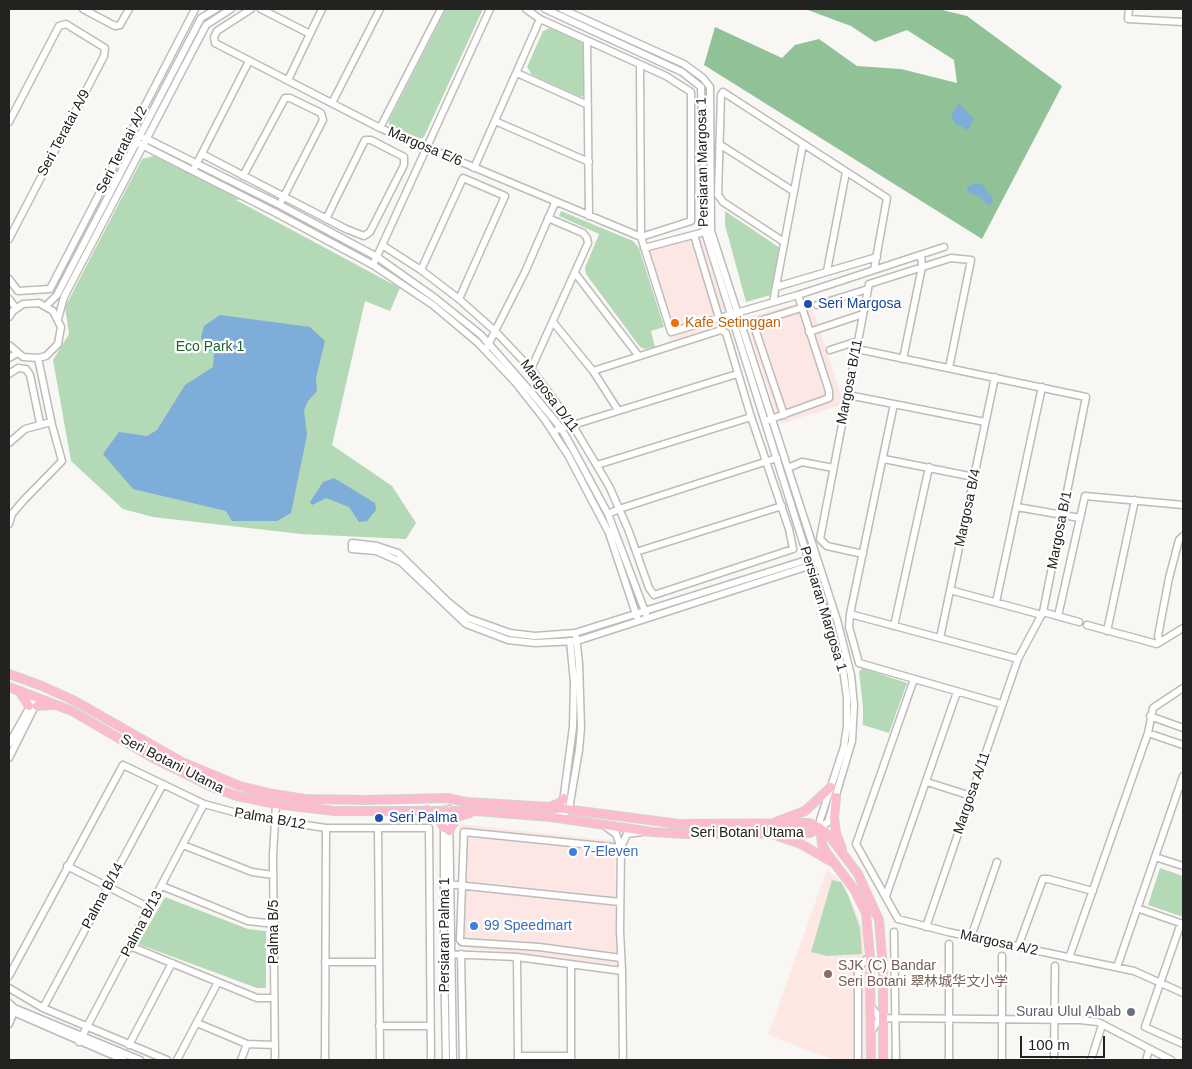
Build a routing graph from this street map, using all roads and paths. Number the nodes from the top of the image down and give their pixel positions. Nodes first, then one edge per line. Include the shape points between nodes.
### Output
1 (83, 9) edge
2 (129, 9) edge
3 (195, 9) edge
4 (216, 9) edge
5 (231, 9) edge
6 (251, 9) edge
7 (261, 9) edge
8 (322, 9) edge
9 (380, 9) edge
10 (441, 9) edge
11 (490, 9) edge
12 (526, 9) edge
13 (545, 9) edge
14 (562, 9) edge
15 (1129, 9) edge
16 (573, 14) junction
17 (540, 19) junction
18 (570, 22) junction
19 (1183, 22) edge
20 (194, 30) junction
21 (565, 31) junction
22 (201, 33) junction
23 (310, 34) junction
24 (587, 42) junction
25 (248, 61) junction
26 (640, 66) junction
27 (174, 68) junction
28 (181, 72) junction
29 (517, 73) junction
30 (288, 80) junction
31 (332, 103) junction
32 (588, 105) junction
33 (495, 121) junction
34 (9, 122) edge
35 (380, 128) junction
36 (139, 135) junction
37 (146, 138) junction
38 (136, 142) junction
39 (719, 144) junction
40 (803, 144) junction
41 (143, 145) junction
42 (427, 148) junction
43 (202, 154) junction
44 (589, 162) junction
45 (195, 168) junction
46 (474, 168) junction
47 (846, 172) junction
48 (243, 176) junction
49 (793, 191) junction
50 (284, 197) junction
51 (555, 203) junction
52 (280, 205) junction
53 (276, 213) junction
54 (589, 216) junction
55 (548, 218) junction
56 (326, 219) junction
57 (708, 231) junction
58 (694, 235) junction
59 (641, 237) junction
60 (9, 239) edge
61 (784, 242) junction
62 (382, 245) junction
63 (944, 247) dead end
64 (644, 248) junction
65 (921, 255) junction
66 (376, 257) junction
67 (876, 257) junction
68 (373, 265) junction
69 (922, 267) junction
70 (420, 270) junction
71 (874, 270) junction
72 (827, 271) junction
73 (575, 273) junction
74 (9, 279) edge
75 (776, 286) junction
76 (868, 289) junction
77 (798, 295) junction
78 (459, 299) junction
79 (9, 300) edge
80 (773, 302) junction
81 (817, 305) dead end
82 (46, 306) junction
83 (16, 308) junction
84 (801, 308) junction
85 (735, 313) junction
86 (9, 314) edge
87 (863, 314) junction
88 (719, 318) junction
89 (58, 319) junction
90 (553, 322) junction
91 (753, 323) junction
92 (743, 326) junction
93 (496, 332) junction
94 (809, 332) junction
95 (858, 341) junction
96 (489, 344) junction
97 (9, 346) edge
98 (484, 349) junction
99 (857, 349) junction
100 (830, 350) dead end
101 (16, 354) junction
102 (638, 355) junction
103 (9, 358) edge
104 (38, 358) junction
105 (903, 359) junction
106 (949, 368) junction
107 (531, 370) junction
108 (593, 371) junction
109 (9, 374) edge
110 (737, 374) junction
111 (995, 377) junction
112 (1042, 387) junction
113 (848, 395) junction
114 (894, 404) junction
115 (618, 410) junction
116 (784, 416) junction
117 (751, 417) junction
118 (768, 420) junction
119 (51, 422) junction
120 (985, 422) junction
121 (40, 423) junction
122 (572, 424) junction
123 (561, 428) junction
124 (553, 433) junction
125 (9, 443) edge
126 (777, 458) junction
127 (884, 459) junction
128 (767, 461) junction
129 (597, 465) junction
130 (929, 467) junction
131 (788, 468) junction
132 (833, 468) junction
133 (974, 477) junction
134 (1135, 500) junction
135 (1183, 505) edge
136 (782, 506) junction
137 (1017, 507) junction
138 (619, 509) junction
139 (608, 514) junction
140 (1063, 515) junction
141 (1080, 518) junction
142 (9, 524) edge
143 (1183, 536) edge
144 (636, 552) junction
145 (863, 554) junction
146 (809, 560) junction
147 (817, 560) junction
148 (802, 565) junction
149 (814, 574) junction
150 (950, 590) junction
151 (996, 602) junction
152 (644, 611) junction
153 (636, 614) junction
154 (850, 614) junction
155 (1043, 614) junction
156 (1058, 616) junction
157 (647, 618) junction
158 (467, 621) junction
159 (638, 621) junction
160 (1079, 622) dead end
161 (1087, 625) dead end
162 (479, 626) junction
163 (894, 626) junction
164 (1183, 628) edge
165 (1107, 630) junction
166 (572, 634) junction
167 (940, 638) junction
168 (573, 642) junction
169 (1160, 642) junction
170 (1018, 659) junction
171 (859, 663) junction
172 (846, 668) junction
173 (9, 674) edge
174 (914, 679) junction
175 (32, 682) junction
176 (9, 687) edge
177 (1183, 688) edge
178 (18, 690) junction
179 (957, 692) junction
180 (38, 696) junction
181 (67, 698) junction
182 (1001, 704) junction
183 (59, 705) junction
184 (33, 706) junction
185 (1150, 716) junction
186 (1183, 728) edge
187 (1148, 733) junction
188 (9, 744) edge
189 (1183, 745) edge
190 (9, 758) edge
191 (1183, 776) edge
192 (927, 782) junction
193 (163, 784) junction
194 (831, 787) junction
195 (972, 796) junction
196 (836, 797) junction
197 (425, 798) junction
198 (567, 799) junction
199 (466, 802) junction
200 (204, 804) junction
201 (276, 804) junction
202 (550, 807) junction
203 (446, 808) junction
204 (426, 810) junction
205 (476, 811) junction
206 (565, 811) junction
207 (579, 811) junction
208 (551, 817) junction
209 (573, 820) junction
210 (274, 822) junction
211 (597, 824) junction
212 (772, 824) junction
213 (326, 828) junction
214 (378, 828) junction
215 (820, 828) junction
216 (446, 830) junction
217 (652, 832) junction
218 (763, 832) junction
219 (183, 845) junction
220 (621, 848) junction
221 (1155, 857) junction
222 (998, 862) dead end
223 (835, 864) junction
224 (67, 866) junction
225 (851, 866) junction
226 (1183, 866) edge
227 (273, 874) junction
228 (448, 884) junction
229 (462, 885) junction
230 (162, 886) junction
231 (108, 887) junction
232 (1093, 891) junction
233 (886, 896) junction
234 (620, 902) junction
235 (150, 908) junction
236 (1137, 908) junction
237 (1182, 923) edge
238 (275, 924) junction
239 (926, 927) junction
240 (894, 932) dead end
241 (971, 937) junction
242 (949, 944) dead end
243 (130, 946) junction
244 (1018, 947) junction
245 (447, 954) junction
246 (461, 954) junction
247 (870, 956) junction
248 (1002, 956) dead end
249 (517, 957) junction
250 (621, 958) junction
251 (1069, 958) junction
252 (326, 962) junction
253 (380, 962) junction
254 (172, 963) junction
255 (571, 964) junction
256 (1054, 966) dead end
257 (1117, 967) junction
258 (622, 971) junction
259 (9, 976) edge
260 (218, 982) junction
261 (1161, 982) junction
262 (9, 988) edge
263 (1183, 993) edge
264 (274, 998) junction
265 (9, 1003) edge
266 (871, 1006) junction
267 (43, 1008) junction
268 (10, 1017) edge
269 (884, 1018) junction
270 (897, 1018) junction
271 (948, 1019) junction
272 (1002, 1019) junction
273 (1054, 1019) junction
274 (197, 1023) junction
275 (1100, 1024) junction
276 (379, 1026) junction
277 (430, 1026) junction
278 (86, 1028) junction
279 (871, 1032) junction
280 (80, 1039) junction
281 (247, 1044) junction
282 (1183, 1044) edge
283 (128, 1045) junction
284 (274, 1045) junction
285 (1150, 1050) junction
286 (1054, 1056) dead end
287 (518, 1058) edge
288 (571, 1058) edge
289 (124, 1060) edge
290 (140, 1060) edge
291 (167, 1060) edge
292 (177, 1060) edge
293 (241, 1060) edge
294 (274, 1060) edge
295 (325, 1060) edge
296 (380, 1060) edge
297 (431, 1060) edge
298 (446, 1060) edge
299 (453, 1060) edge
300 (463, 1060) edge
301 (623, 1060) edge
302 (858, 1060) edge
303 (871, 1060) edge
304 (883, 1060) edge
305 (896, 1060) edge
306 (949, 1060) edge
307 (1002, 1060) edge
308 (1091, 1060) edge
309 (1146, 1060) edge
310 (1171, 1060) edge

1 - 2 street via 118,26
3 - 74 street, Seri Teratai A/2 via 52,287 48,291 18,292
4 - 20 street via 201,18
5 - 22 street via 206,25
6 - 25 street, Margosa E/6 via 216,31 214,37 215,43
7 - 23 street
8 - 23 street
9 - 31 street
10 - 35 street
11 - 42 street
12 - 17 street
13 - 18 street, Persiaran Margosa 1
14 - 16 street, Persiaran Margosa 1
15 - 19 street via 1128,19
16 - 18 street
16 - 57 street, Persiaran Margosa 1 via 684,64 707,81 710,87
17 - 21 street
17 - 29 street
18 - 21 street
18 - 57 street, Persiaran Margosa 1 via 682,72 701,87
20 - 22 street
20 - 27 street
21 - 24 street
22 - 28 street
23 - 30 street
24 - 26 street
24 - 32 street
25 - 30 street, Margosa E/6
25 - 43 street
26 - 59 street
26 - 59 street via 666,76 691,92 692,219
27 - 28 street
27 - 36 street
28 - 37 street
29 - 32 street
29 - 33 street
30 - 31 street, Margosa E/6
31 - 35 street, Margosa E/6
32 - 44 street
33 - 44 street
33 - 46 street
34 - 60 street, Seri Teratai A/9 via 59,26 66,24 102,45 106,51 104,56
35 - 42 street, Margosa E/6
36 - 37 street
36 - 38 street
37 - 41 street
37 - 45 street
38 - 41 street
38 - 82 street via 57,295
39 - 40 street via 723,92
39 - 49 street
39 - 61 street via 720,199
40 - 47 street
40 - 49 street
41 - 45 street
41 - 89 street via 64,296
42 - 46 street, Margosa E/6
42 - 62 street
43 - 45 street
43 - 48 street
44 - 54 street
45 - 52 street
45 - 53 street
46 - 51 street, Margosa E/6
47 - 67 street via 888,200
47 - 72 street
48 - 50 street
48 - 50 street via 284,100 288,97 321,113 323,120
49 - 61 street
50 - 52 street
50 - 56 street
51 - 54 street, Margosa E/6
51 - 55 street
52 - 53 street
52 - 66 street
53 - 68 street
54 - 59 street, Margosa E/6
55 - 73 street via 583,233 587,238 588,243
55 - 93 street
56 - 56 street via 365,140 388,147 404,157 404,165 370,232 359,236
57 - 58 street
57 - 85 street, Persiaran Margosa 1
58 - 64 street
58 - 88 street
59 - 64 street
61 - 75 street
62 - 66 street
62 - 70 street, Margosa D/11
63 - 65 street
64 - 88 street via 671,332
65 - 69 street
65 - 71 street
66 - 68 street
66 - 96 street via 436,298
67 - 71 street
67 - 72 street
68 - 98 street via 404,283
69 - 76 street via 869,284
69 - 105 street
69 - 106 street via 951,258 971,260
70 - 78 street, Margosa D/11
70 - 78 street via 463,178 505,196
71 - 77 street
72 - 75 street
73 - 90 street
73 - 102 street
75 - 80 street
76 - 81 street
76 - 87 street, Margosa B/11
77 - 80 street
77 - 84 street
78 - 93 street, Margosa D/11
79 - 83 street
80 - 85 street
82 - 83 street via 31,302
82 - 89 street
83 - 86 street
84 - 91 street
84 - 94 street
85 - 88 street
85 - 92 street, Persiaran Margosa 1
85 - 118 street, Persiaran Margosa 1
87 - 94 street
87 - 95 street, Margosa B/11
89 - 104 street via 61,327 58,344 46,356
90 - 107 street
90 - 108 street
91 - 92 street
91 - 116 street
92 - 118 street, Persiaran Margosa 1
93 - 96 street
93 - 107 street, Margosa D/11
94 - 116 street via 829,398
95 - 99 street, Margosa B/11
95 - 100 street
96 - 98 street
96 - 123 street
97 - 101 street
98 - 124 street via 515,382
99 - 105 street
99 - 113 street, Margosa B/11
101 - 103 street
101 - 104 street
102 - 108 street
102 - 110 street via 724,331
104 - 119 street
105 - 106 street
106 - 111 street
107 - 122 street, Margosa D/11
108 - 115 street
109 - 121 street via 18,368 26,369 30,375
110 - 115 street
110 - 117 street
111 - 112 street
111 - 120 street, Margosa B/4
112 - 137 street
112 - 140 street, Margosa B/1 via 1086,396
113 - 114 street
113 - 132 street, Margosa B/11
114 - 120 street
114 - 127 street
115 - 122 street
116 - 118 street
117 - 128 street
117 - 129 street
118 - 126 street, Persiaran Margosa 1
118 - 131 street, Persiaran Margosa 1
119 - 121 street
119 - 142 street via 62,461 22,501
120 - 133 street, Margosa B/4
121 - 125 street via 25,429
122 - 123 street
122 - 129 street, Margosa D/11
123 - 124 street
123 - 139 street
124 - 153 street via 602,516
126 - 128 street
126 - 146 street, Persiaran Margosa 1
127 - 130 street
127 - 145 street
128 - 136 street
128 - 138 street
129 - 138 street, Margosa D/11
130 - 133 street
130 - 163 street
131 - 132 street via 802,462
131 - 147 street, Persiaran Margosa 1
132 - 145 street, Margosa B/11 via 820,539 827,546
133 - 150 street, Margosa B/4
134 - 135 street
134 - 141 street via 1087,495
134 - 165 street
136 - 144 street
136 - 144 street, Margosa D/11 via 793,549 654,595
137 - 140 street
137 - 151 street
138 - 139 street
138 - 144 street, Margosa D/11
139 - 152 street
140 - 141 street
140 - 155 street, Margosa B/1
141 - 156 street
143 - 169 street via 1178,540 1158,636
145 - 154 street
146 - 147 street
146 - 148 street
146 - 149 street, Persiaran Margosa 1
147 - 172 street, Persiaran Margosa 1
148 - 149 street
148 - 152 street
148 - 157 street
149 - 172 street, Persiaran Margosa 1
150 - 151 street
150 - 167 street, Margosa B/4
151 - 155 street
152 - 153 street
152 - 157 street
153 - 159 street
153 - 166 street
154 - 163 street
154 - 171 street via 848,627
155 - 156 street
155 - 170 street, Margosa B/1
156 - 160 street
157 - 159 street
158 - 158 street via 401,562 376,551 352,549 352,543 398,553
158 - 162 street
159 - 168 street
161 - 165 street
162 - 166 street via 535,636
162 - 168 street via 508,640
163 - 167 street
164 - 169 street
165 - 169 street via 1151,643
166 - 168 street
167 - 170 street
168 - 198 street via 577,728
170 - 182 street, Margosa A/11
171 - 172 street
171 - 174 street
172 - 194 street, Persiaran Margosa 1 via 847,725 844,747
172 - 196 street, Persiaran Margosa 1 via 854,724
173 - 175 main road, Seri Botani Utama
174 - 179 street
174 - 233 street, Margosa A/2 via 856,844
175 - 180 main road
175 - 181 main road, Seri Botani Utama
176 - 178 main road, Seri Botani Utama
177 - 185 street via 1155,705
178 - 180 main road, Seri Botani Utama
178 - 184 main road
179 - 182 street
179 - 192 street
180 - 181 main road via 47,694
180 - 183 main road, Seri Botani Utama
180 - 184 street
181 - 197 main road, Seri Botani Utama via 156,749 240,786 305,799
182 - 195 street, Margosa A/11
183 - 184 main road
183 - 201 main road, Seri Botani Utama via 212,787
184 - 188 street
184 - 190 street
185 - 186 street
185 - 187 street
187 - 189 street
187 - 232 street
191 - 221 street
192 - 195 street
192 - 233 street
193 - 200 street, Palma B/12
193 - 224 street, Palma B/12 via 122,765
193 - 231 street, Palma B/14
194 - 212 main road via 805,811
194 - 215 street, Persiaran Margosa 1
195 - 239 street, Margosa A/11
196 - 215 street, Persiaran Margosa 1 via 828,822
196 - 225 main road via 836,833
197 - 199 main road, Seri Botani Utama via 458,798
197 - 203 main road
198 - 202 main road
198 - 206 street
198 - 207 main road
199 - 202 main road, Seri Botani Utama
199 - 203 main road
200 - 210 street, Palma B/12
200 - 219 street, Palma B/13
201 - 204 main road, Seri Botani Utama via 334,811
201 - 210 street, Palma B/5
202 - 206 main road, Seri Botani Utama
203 - 204 main road, Seri Botani Utama
203 - 205 main road, Seri Botani Utama
203 - 216 street, Persiaran Palma 1
204 - 216 main road via 437,816
205 - 208 main road, Seri Botani Utama
205 - 216 main road via 457,817
206 - 207 main road, Seri Botani Utama
206 - 208 street
206 - 209 street
207 - 212 main road, Seri Botani Utama via 679,824
208 - 209 main road, Seri Botani Utama
209 - 211 main road, Seri Botani Utama
210 - 213 street, Palma B/12
210 - 227 street, Palma B/5
211 - 217 main road, Seri Botani Utama
211 - 220 street via 613,830
212 - 215 main road, Seri Botani Utama via 809,824
213 - 214 street, Palma B/12
213 - 252 street
214 - 253 street
214 - 277 street, Palma B/12 via 429,828
215 - 218 main road, Seri Botani Utama via 810,833
215 - 223 main road via 822,844
215 - 225 main road
216 - 228 street, Persiaran Palma 1
217 - 218 main road, Seri Botani Utama
217 - 220 street via 627,834
218 - 223 main road via 801,844
219 - 227 street via 252,872
219 - 230 street, Palma B/13
220 - 229 street via 464,832
220 - 234 street
221 - 226 street
221 - 236 street
222 - 241 street
223 - 247 main road via 854,889 866,913
224 - 231 street
224 - 259 street
225 - 269 main road via 864,884 879,920
227 - 238 street, Palma B/5
228 - 229 street
228 - 245 street, Persiaran Palma 1
229 - 234 street
229 - 250 street via 462,942 540,947
230 - 235 street, Palma B/13
230 - 238 street via 248,921
231 - 235 street
231 - 267 street, Palma B/14
232 - 244 street via 1043,879
232 - 251 street
233 - 239 street, Margosa A/2 via 898,919
234 - 250 street
235 - 243 street, Palma B/13
236 - 237 street
236 - 257 street
237 - 261 street
238 - 264 street, Palma B/5
239 - 241 street, Margosa A/2
240 - 270 street
241 - 244 street, Margosa A/2
242 - 271 street
243 - 254 street
243 - 278 street, Palma B/13
244 - 251 street, Margosa A/2
245 - 246 street
245 - 298 street, Persiaran Palma 1
245 - 299 street
246 - 249 street
246 - 300 street
247 - 266 main road
247 - 302 street via 858,968
248 - 272 street
249 - 255 street
249 - 287 street
250 - 258 street
251 - 257 street, Margosa A/2
252 - 253 street
252 - 295 street
253 - 276 street
254 - 260 street
254 - 283 street
255 - 258 street
255 - 288 street
256 - 273 street
257 - 261 street, Margosa A/2
258 - 301 street
260 - 264 street via 257,998
260 - 274 street
261 - 263 street, Margosa A/2
261 - 282 street via 1145,1027
262 - 267 street
264 - 284 street, Palma B/5
265 - 280 street
266 - 269 street via 878,1016
266 - 279 main road
267 - 278 street
268 - 280 street
269 - 270 street
269 - 279 street
269 - 304 main road
270 - 271 street
270 - 305 street
271 - 272 street
271 - 306 street
272 - 273 street
272 - 307 street
273 - 275 street
273 - 286 street
274 - 281 street
274 - 292 street
275 - 285 street
275 - 308 street
276 - 277 street
276 - 296 street
277 - 297 street
278 - 280 street, Palma B/13
278 - 283 street
279 - 303 main road
280 - 289 street
280 - 290 street
281 - 284 street
281 - 293 street
283 - 291 street
284 - 294 street, Palma B/5
285 - 309 street
285 - 310 street
287 - 288 street

